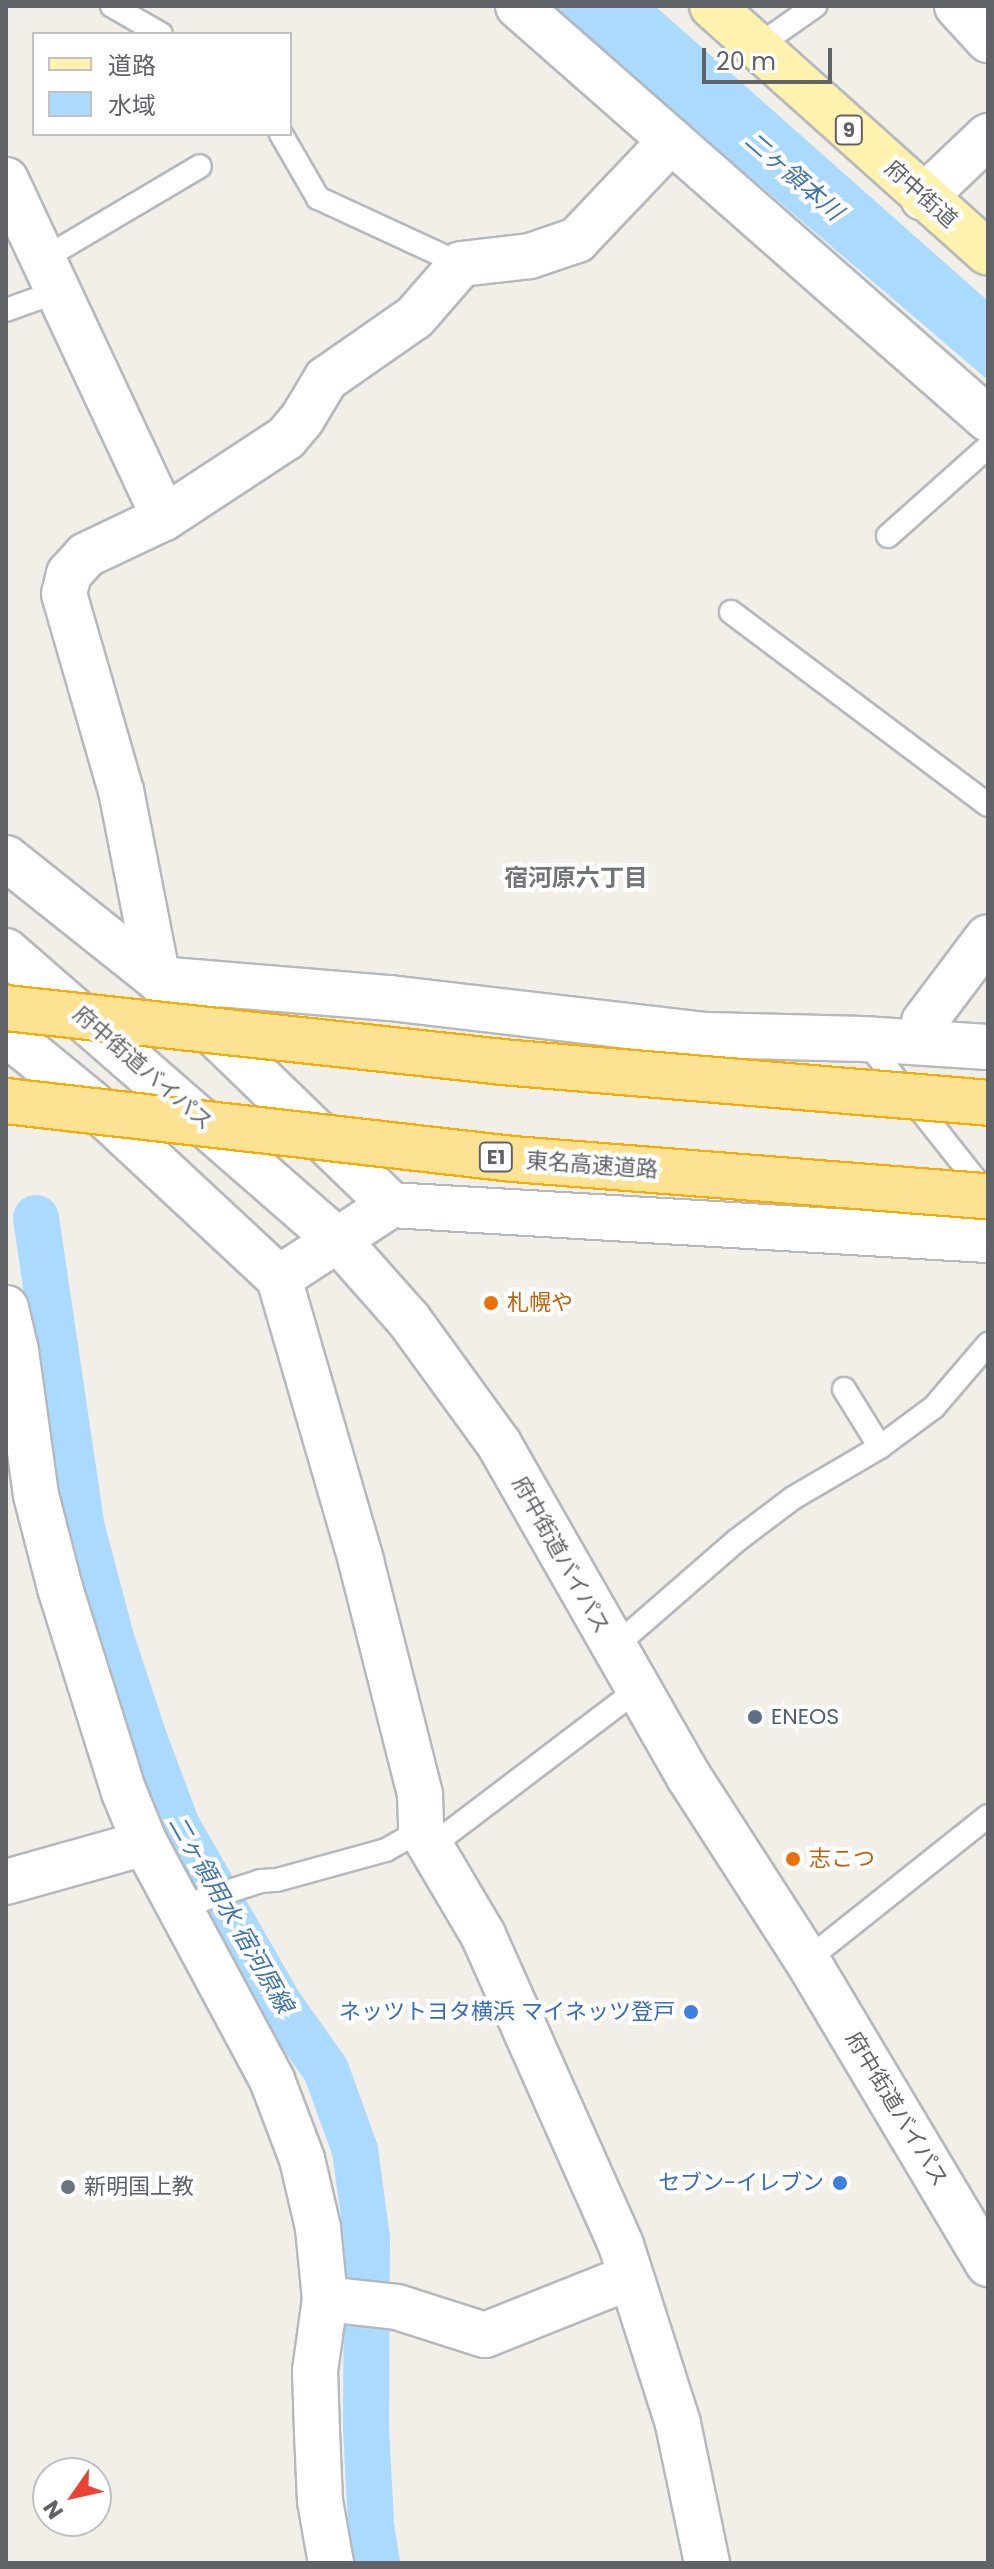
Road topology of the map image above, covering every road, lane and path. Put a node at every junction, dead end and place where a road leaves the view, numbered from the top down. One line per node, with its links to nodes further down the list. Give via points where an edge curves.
1 (112, 6): 6 (lane)
2 (518, 6): 11 (street)
3 (712, 6): 8 (main road, 府中街道 / 9)
4 (815, 6): 8 (lane)
5 (957, 6): 7 (street)
6 (158, 32)
7 (988, 40)
8 (758, 46): 14 (main road, 府中街道 / 9)
9 (282, 136): 16 (lane, via 318,198)
10 (988, 136): 14 (street)
11 (671, 141): 16 (street, via 577,240 530,256); 19 (street)
12 (200, 166): 17 (lane)
13 (6, 180): 17 (street)
14 (923, 198): 15 (main road, 府中街道 / 9)
15 (988, 253)
16 (461, 264): 21 (street, via 415,317 326,379 286,438)
17 (51, 275): 18 (lane); 21 (street)
18 (6, 310)
19 (988, 419)
20 (988, 447): 22 (lane)
21 (164, 518): 28 (street, via 86,555 69,574 64,594 121,791)
22 (888, 536)
23 (731, 612): 24 (lane)
24 (988, 805)
25 (6, 858): 28 (street)
26 (988, 937): 32 (street, via 924,1022)
27 (13, 957): 39 (street, 府中街道バイパス)
28 (158, 979): 31 (street, via 390,998 706,1035); 37 (street)
29 (6, 1008): 35 (highway, bridge, via 502,1062)
30 (6, 1033): 40 (street, via 90,1102)
31 (863, 1039): 32 (street); 36 (lane)
32 (922, 1042): 33 (street)
33 (988, 1047)
34 (6, 1101): 36 (highway, 東名高速道路 / E1, bridge, via 513,1159)
35 (988, 1103)
36 (988, 1195)
37 (391, 1205): 38 (street); 39 (street)
38 (988, 1240)
39 (339, 1241): 40 (street); 46 (street, 府中街道バイパス, via 409,1320 499,1444)
40 (279, 1278): 49 (street, via 361,1561 420,1795)
41 (6, 1308): 45 (street, via 16,1351)
42 (988, 1344): 44 (lane, via 934,1407)
43 (844, 1389): 44 (lane)
44 (880, 1447): 46 (lane, via 793,1498)
45 (21, 1501): 50 (street)
46 (613, 1648): 47 (street, 府中街道バイパス)
47 (637, 1690): 49 (lane); 53 (street, 府中街道バイパス)
48 (988, 1816): 53 (lane)
49 (426, 1839): 52 (lane); 55 (street, via 483,1935 621,2245)
50 (145, 1843): 51 (street); 52 (street)
51 (6, 1882)
52 (186, 1904): 56 (street, via 272,2080 302,2159)
53 (807, 1960): 54 (street, 府中街道バイパス)
54 (988, 2264)
55 (630, 2277): 56 (street, via 485,2335 397,2307); 58 (street, via 678,2424)
56 (333, 2301): 57 (street, via 315,2371 320,2501)
57 (331, 2563)
58 (707, 2563)

